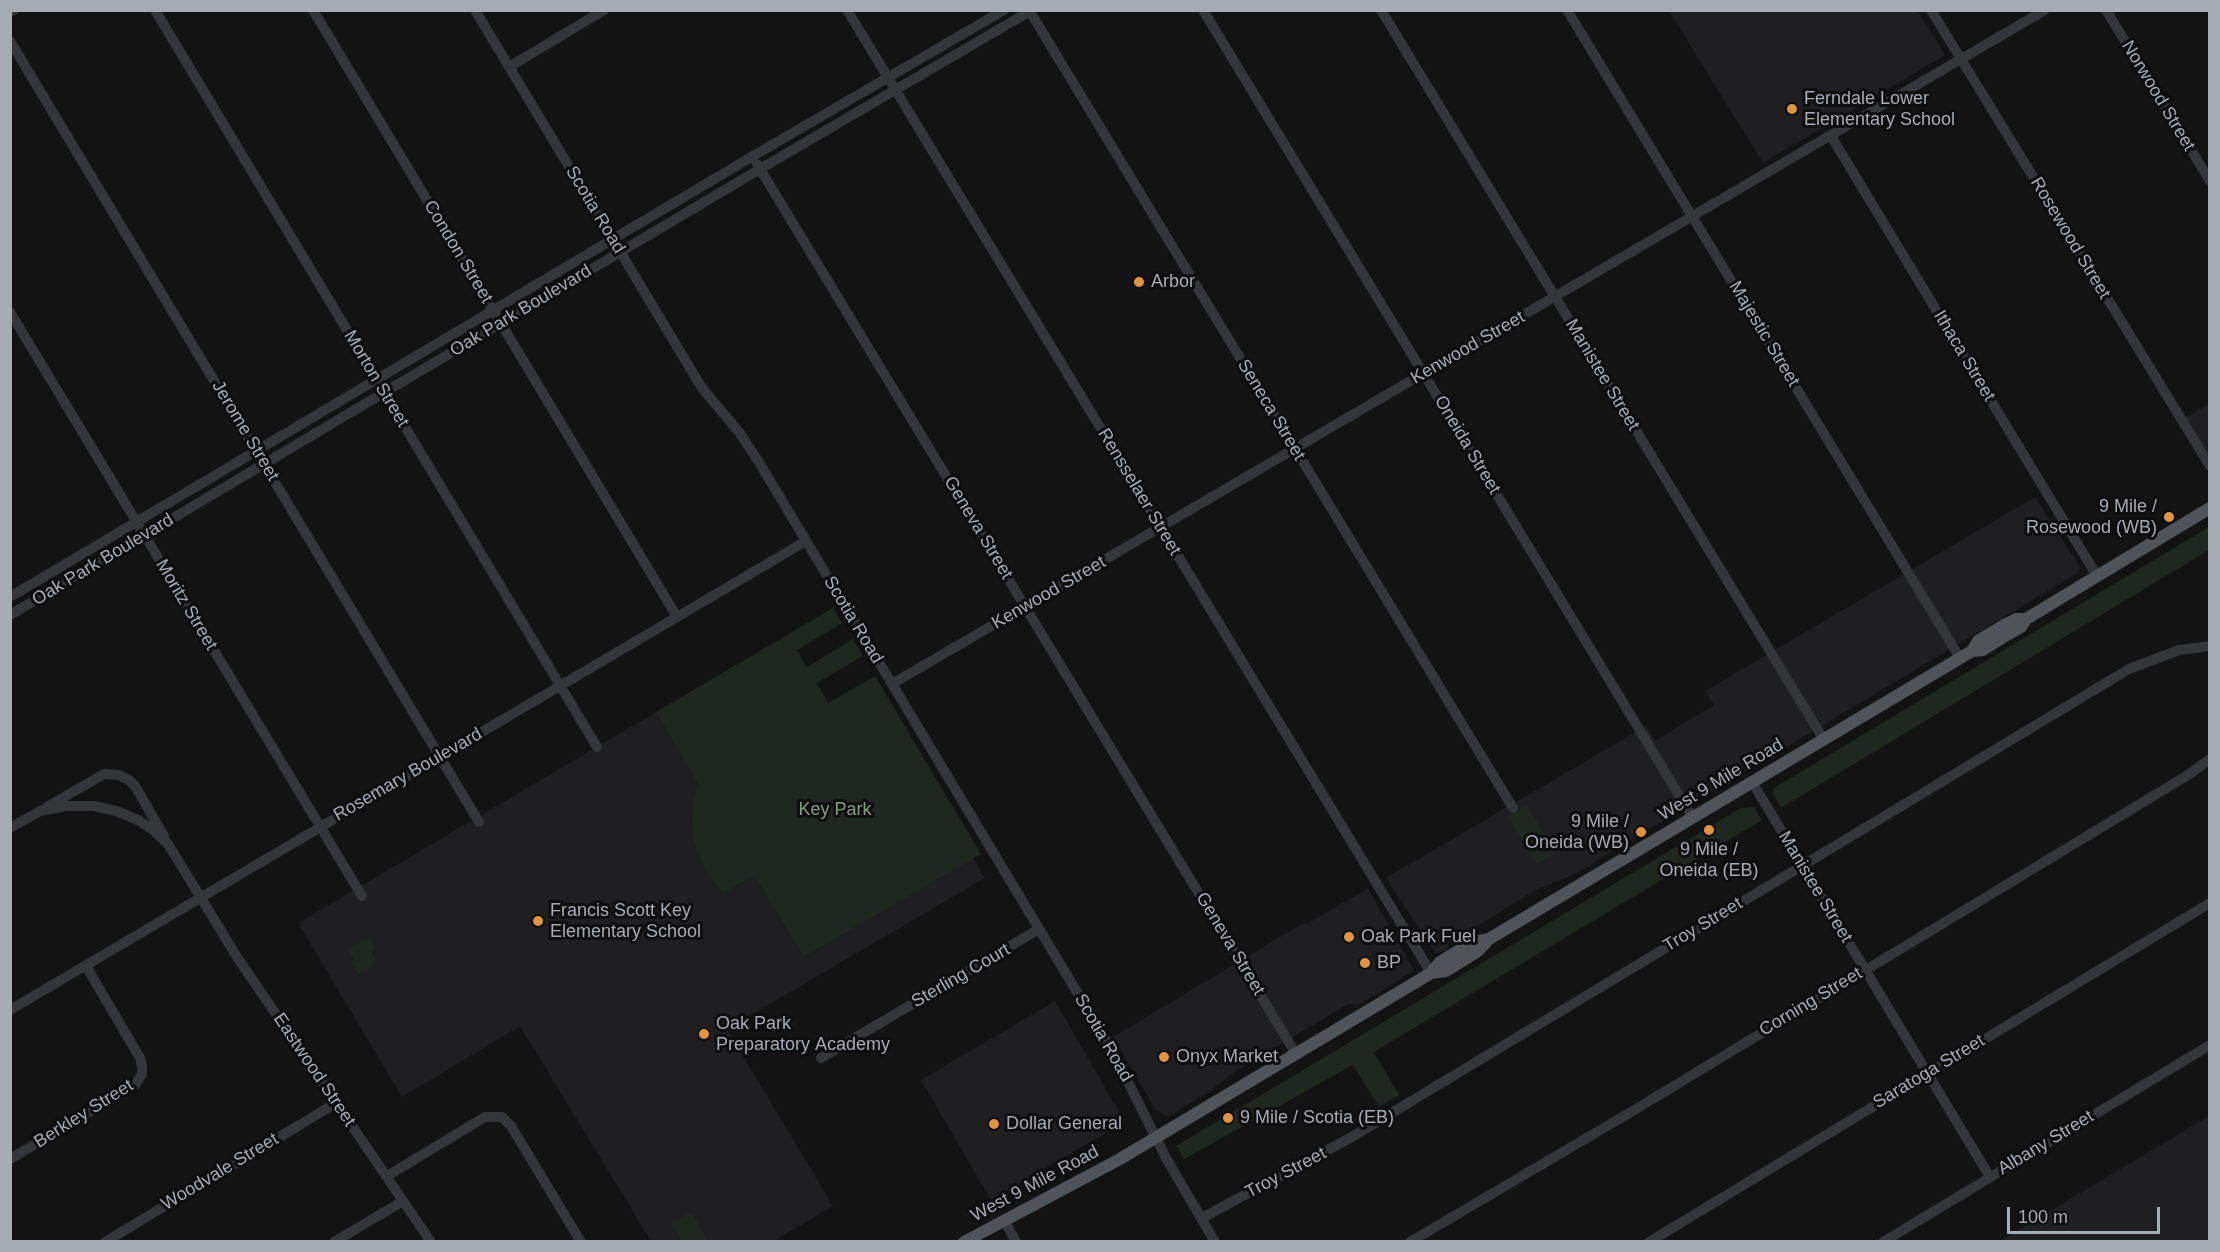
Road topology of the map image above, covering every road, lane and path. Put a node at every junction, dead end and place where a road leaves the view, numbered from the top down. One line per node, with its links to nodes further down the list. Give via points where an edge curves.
1 (155, 10): 31 (street, Morton Street)
2 (313, 10): 27 (street, Condon Street)
3 (475, 10): 16 (street, Scotia Road)
4 (604, 10): 16 (street)
5 (847, 10): 17 (street, Rensselaer Street)
6 (1004, 10): 17 (street, Oak Park Boulevard)
7 (1203, 10): 30 (street, Oneida Street)
8 (1380, 10): 26 (street, Manistee Street)
9 (1567, 10): 23 (street, Majestic Street)
10 (1931, 10): 15 (street, Rosewood Street)
11 (2044, 10): 15 (street, Kenwood Street)
12 (2106, 10): 22 (street, Norwood Street)
13 (1030, 11): 18 (street, Oak Park Boulevard); 33 (street, Seneca Street)
14 (10, 41): 34 (street, Jerome Street)
15 (1961, 59): 19 (street, Kenwood Street); 36 (street, Rosewood Street)
16 (509, 67): 24 (street, Scotia Road)
17 (888, 78): 18 (street, Rensselaer Street); 20 (street, Oak Park Boulevard)
18 (895, 90): 21 (street, Oak Park Boulevard); 39 (street, Rensselaer Street)
19 (1831, 136): 23 (street, Kenwood Street); 42 (street, Ithaca Street)
20 (753, 156): 21 (street, Geneva Street); 24 (street, Oak Park Boulevard)
21 (760, 169): 25 (street, Oak Park Boulevard); 44 (street, Geneva Street)
22 (2210, 181)
23 (1693, 218): 26 (street, Kenwood Street); 48 (street, Majestic Street)
24 (612, 240): 25 (street, Scotia Road); 27 (street, Oak Park Boulevard)
25 (620, 252): 29 (street, Oak Park Boulevard); 41 (street, Scotia Road, via 702,388 744,439)
26 (1555, 298): 30 (street, Kenwood Street); 51 (street, Manistee Street)
27 (493, 311): 29 (street, Condon Street); 31 (street, Oak Park Boulevard)
28 (10, 312): 38 (street, Moritz Street)
29 (501, 323): 32 (street, Oak Park Boulevard); 46 (street, Condon Street)
30 (1424, 374): 33 (street, Kenwood Street); 58 (street, Oneida Street)
31 (376, 380): 32 (street, Morton Street); 34 (street, Oak Park Boulevard)
32 (384, 392): 35 (street, Oak Park Boulevard); 50 (street, Morton Street)
33 (1295, 449): 39 (street, Kenwood Street); 56 (street, Seneca Street)
34 (257, 451): 35 (street, Jerome Street); 38 (street, Oak Park Boulevard)
35 (264, 464): 40 (street, Oak Park Boulevard); 53 (street, Jerome Street)
36 (2210, 466)
37 (2210, 508): 42 (main road, West 9 Mile Road)
38 (137, 522): 40 (street, Moritz Street); 43 (street, Oak Park Boulevard)
39 (1160, 528): 44 (street, Kenwood Street); 70 (street, Rensselaer Street)
40 (144, 535): 45 (street, Oak Park Boulevard); 60 (street, Moritz Street)
41 (806, 541): 46 (street, Rosemary Boulevard); 49 (street, Scotia Road)
42 (2097, 576): 48 (main road, West 9 Mile Road, via 2026,619 2006,624)
43 (10, 597)
44 (1025, 606): 49 (street, Kenwood Street); 73 (street, Geneva Street)
45 (10, 615)
46 (677, 617): 50 (street, Rosemary Boulevard)
47 (2210, 646): 63 (street, Troy Street, via 2179,650 2129,669)
48 (1960, 658): 51 (main road, West 9 Mile Road)
49 (892, 684): 67 (street, Scotia Road)
50 (560, 685): 52 (street, Morton Street); 53 (street, Rosemary Boulevard)
51 (1824, 740): 55 (main road, West 9 Mile Road)
52 (597, 747)
53 (439, 756): 59 (street, Jerome Street); 60 (street, Rosemary Boulevard)
54 (2210, 759): 69 (street, Corning Street)
55 (1752, 782): 58 (main road, West 9 Mile Road); 63 (street, Manistee Street)
56 (1514, 808)
57 (40, 811): 61 (street, Eastwood Street); 62 (street, via 94,806 116,811 138,820); 62 (street, Eastwood Street, via 104,774 119,775 135,786)
58 (1693, 818): 70 (main road, West 9 Mile Road, via 1489,939 1473,942 1440,962)
59 (478, 822)
60 (319, 827): 64 (street, Moritz Street); 65 (street, Rosemary Boulevard)
61 (10, 828)
62 (168, 844): 65 (street, Eastwood Street)
63 (1802, 865): 69 (street, Manistee Street); 82 (street, Troy Street, via 1350,1138)
64 (363, 896)
65 (201, 897): 68 (street, Rosemary Boulevard); 76 (street, Eastwood Street)
66 (2210, 903): 75 (street, Saratoga Street)
67 (1039, 929): 74 (street, Sterling Court); 77 (street, Scotia Road, via 1118,1061)
68 (86, 966): 71 (street, Rosemary Boulevard); 78 (street, Berkley Street, via 140,1058 142,1074 135,1085)
69 (1865, 969): 75 (street, Manistee Street); 91 (street, Corning Street)
70 (1431, 974): 73 (main road, West 9 Mile Road)
71 (10, 1010)
72 (2210, 1045): 80 (street, Albany Street)
73 (1296, 1054): 77 (main road, West 9 Mile Road)
74 (821, 1058)
75 (1928, 1073): 80 (street, Manistee Street); 92 (street, Saratoga Street)
76 (336, 1103): 79 (street, Eastwood Street); 84 (street, Woodvale Street)
77 (1156, 1138): 82 (street, Scotia Road); 83 (main road, West 9 Mile Road)
78 (10, 1159)
79 (387, 1176): 81 (street, Eastwood Street); 87 (street, via 485,1117 502,1117)
80 (1990, 1177): 93 (street, Albany Street)
81 (403, 1201): 85 (street); 86 (street, Eastwood Street)
82 (1202, 1218): 90 (street, Scotia Road)
83 (1004, 1220): 88 (main road, West 9 Mile Road); 89 (street)
84 (105, 1242)
85 (334, 1242)
86 (431, 1242)
87 (581, 1242)
88 (964, 1242)
89 (1016, 1242)
90 (1215, 1242)
91 (1410, 1242)
92 (1649, 1242)
93 (1882, 1242)

